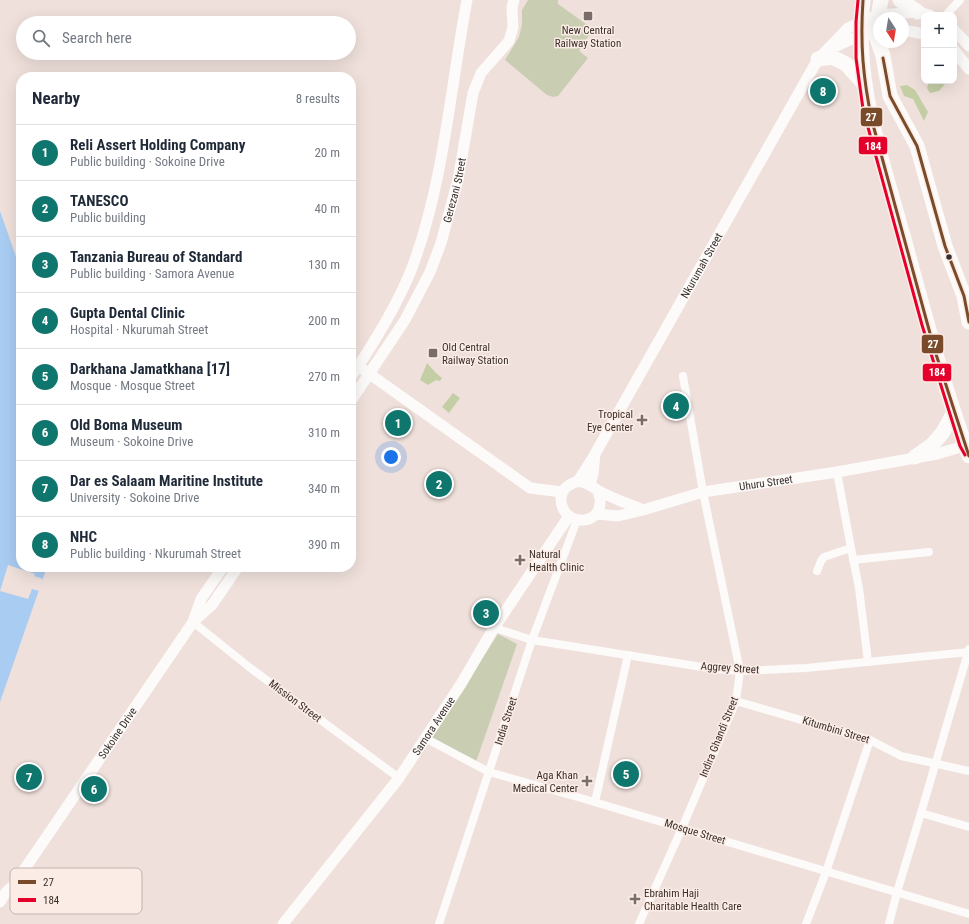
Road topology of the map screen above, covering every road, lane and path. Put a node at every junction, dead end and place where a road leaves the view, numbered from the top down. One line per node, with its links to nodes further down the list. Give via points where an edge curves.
1 (467, 0): 22 (main road, Gerezani Street, via 449,117 432,205 422,239 402,289)
2 (514, 0): 24 (main road, Gerezani Street, via 513,27 509,40 481,73 473,93 458,180 430,272 405,320)
3 (864, 0): 12 (highway)
4 (881, 0): 7 (highway)
5 (900, 0): 8 (highway)
6 (960, 0): 9 (street)
7 (879, 12)
8 (922, 12)
9 (949, 12)
10 (921, 13): 11 (main road)
11 (909, 14)
12 (869, 31): 18 (main road, Nkurumah Street, via 848,28); 20 (highway, via 861,58); 21 (highway, via 883,56 890,96 917,146 945,246 964,296)
13 (909, 31): 14 (main road)
14 (921, 33)
15 (957, 33): 16 (main road)
16 (969, 46)
17 (957, 54): 19 (main road)
18 (822, 55): 20 (highway, via 846,64); 29 (main road, Nkurumah Street)
19 (969, 69)
20 (865, 85): 27 (highway, via 868,108 927,324)
21 (969, 322)
22 (358, 366): 23 (main road); 24 (main road)
23 (356, 369)
24 (369, 374): 26 (main road); 34 (main road, via 530,488)
25 (683, 376): 35 (street, Indira Ghandi Street)
26 (356, 394)
27 (954, 412): 28 (highway); 30 (highway, via 933,444)
28 (968, 450): 30 (main road, Uhuru Street, via 963,455 937,454)
29 (595, 454): 32 (main road); 33 (main road, Nkurumah Street)
30 (915, 457): 31 (main road, Uhuru Street)
31 (837, 472): 35 (main road, Uhuru Street); 39 (street)
32 (578, 481): 33 (main road); 34 (main road, via 564,488)
33 (594, 488): 36 (main road); 37 (main road, via 600,504)
34 (562, 492): 38 (main road, via 562,507)
35 (703, 492): 36 (main road, Uhuru Street); 51 (street, Indira Ghandi Street)
36 (643, 510): 37 (main road, Uhuru Street, via 618,516)
37 (596, 514): 38 (main road, via 589,519)
38 (573, 518): 46 (main road, Samora Avenue); 47 (street, India Street)
39 (851, 548): 41 (street); 42 (street, via 824,557)
40 (930, 552): 41 (street)
41 (854, 560): 50 (street)
42 (817, 571)
43 (220, 572): 45 (main road, Sokoine Drive, via 201,599)
44 (235, 572): 45 (main road, Sokoine Drive, via 212,605)
45 (193, 622): 58 (street, Mission Street, via 249,667); 63 (main road, Sokoine Drive)
46 (495, 628): 47 (street, Aggrey Street); 53 (main road, Samora Avenue)
47 (532, 640): 49 (street, Aggrey Street); 56 (street, India Street)
48 (969, 651): 50 (street, Aggrey Street); 55 (street)
49 (628, 655): 51 (street, Aggrey Street); 59 (street)
50 (868, 662): 51 (street, Aggrey Street)
51 (740, 671): 52 (street, Indira Ghandi Street)
52 (736, 701): 54 (street, Kitumbini Street); 61 (street, Indira Ghandi Street)
53 (425, 738): 56 (street, Mosque Street); 58 (main road, Samora Avenue)
54 (870, 740): 55 (street, Kitumbini Street, via 900,756); 64 (street)
55 (935, 764): 57 (street, Kitumbini Street); 60 (street)
56 (489, 772): 59 (street, Mosque Street); 70 (street, India Street)
57 (969, 772)
58 (399, 778): 69 (main road, Samora Avenue)
59 (594, 802): 61 (street, Mosque Street)
60 (921, 813): 62 (street); 66 (street)
61 (682, 828): 64 (street, Mosque Street); 71 (street, Indira Ghandi Street)
62 (969, 828)
63 (25, 868)
64 (826, 872): 66 (street, Mosque Street); 72 (street)
65 (10, 889): 67 (main road, Sokoine Drive)
66 (897, 892): 68 (street, Mosque Street); 73 (street)
67 (0, 902)
68 (969, 914)
69 (283, 924)
70 (440, 924)
71 (639, 924)
72 (806, 924)
73 (889, 924)

